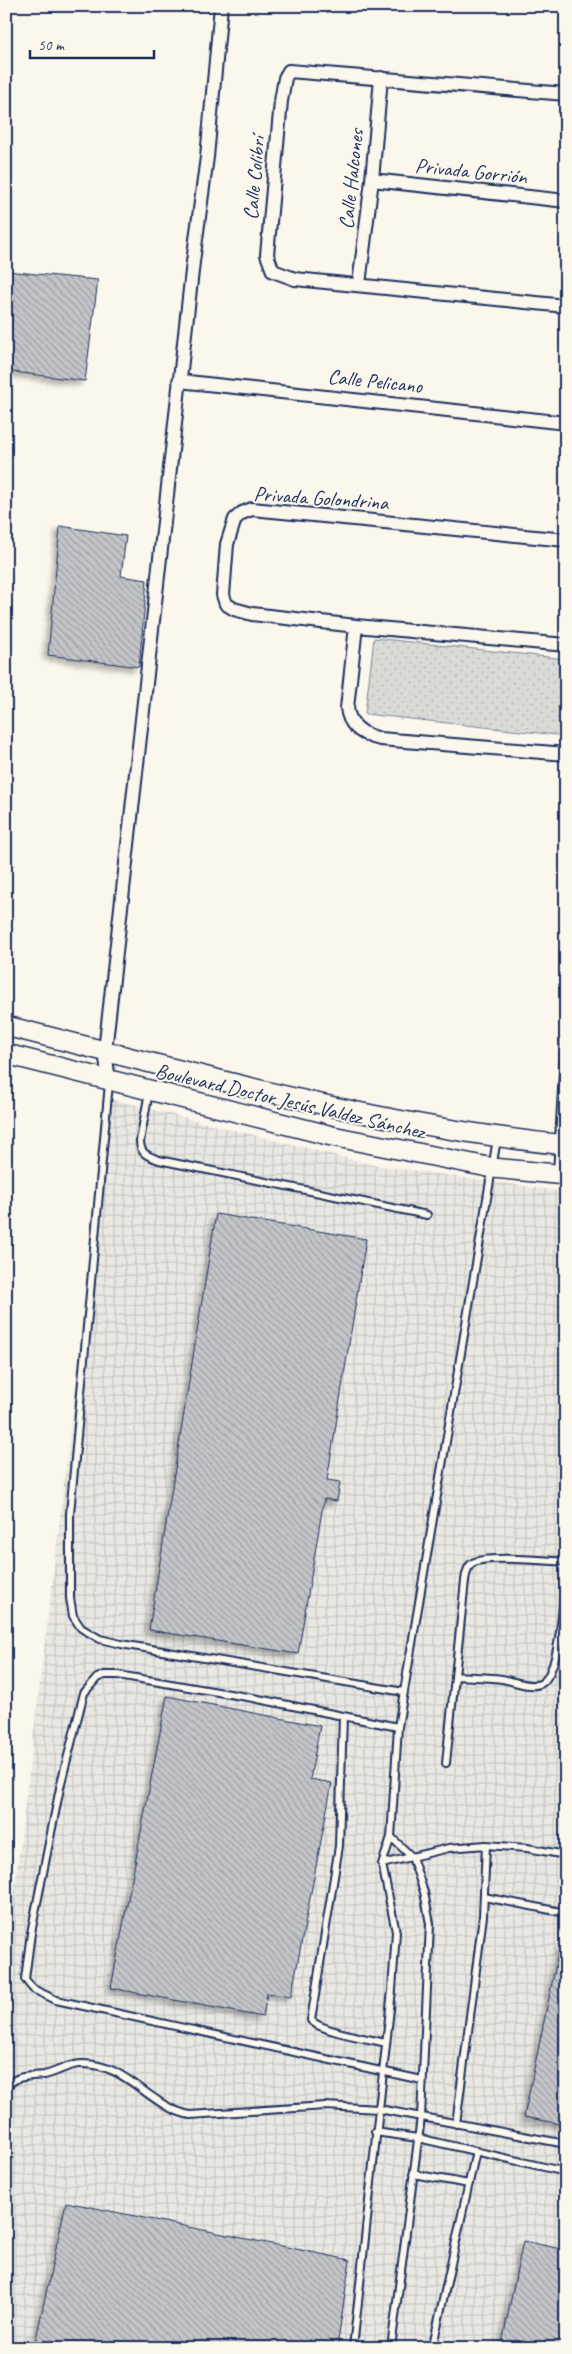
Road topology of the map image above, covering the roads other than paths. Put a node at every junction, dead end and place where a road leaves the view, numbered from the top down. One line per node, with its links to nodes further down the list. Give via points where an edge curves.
1 (221, 6): 8 (street, via 207,156)
2 (381, 78): 3 (street, Calle Colibrí); 4 (street, Calle Halcones); 6 (street, Calle Colibrí, via 292,70 285,78 281,101 267,255 270,267 295,279)
3 (566, 94)
4 (372, 180): 5 (street, Privada Gorrión); 6 (street, Calle Halcones)
5 (566, 201)
6 (359, 284): 7 (street, Calle Colibrí)
7 (566, 306)
8 (179, 381): 9 (street, Calle Pelicano); 16 (street)
9 (566, 423)
10 (566, 540): 11 (street, Privada Golondrina, via 252,508 235,519 230,530 222,586 226,604 252,614)
11 (356, 626): 12 (street, Privada Golondrina); 13 (street, via 347,708 349,720 361,731 380,739)
12 (566, 645)
13 (566, 754)
14 (566, 1022): 21 (lane)
15 (6, 1026): 16 (main road, Boulevard Doctor Jesús Valdez Sánchez)
16 (105, 1051): 18 (street); 20 (main road, Boulevard Doctor Jesús Valdez Sánchez, via 291,1097)
17 (6, 1054): 18 (main road, Boulevard Doctor Jesús Valdez Sánchez)
18 (109, 1081): 19 (main road, Boulevard Doctor Jesús Valdez Sánchez); 28 (lane, via 70,1514 73,1616 87,1632 121,1644)
19 (149, 1091): 22 (main road, Boulevard Doctor Jesús Valdez Sánchez, via 332,1136); 24 (lane, via 140,1141 140,1148 146,1155)
20 (498, 1138): 21 (main road, Boulevard Doctor Jesús Valdez Sánchez); 22 (lane)
21 (562, 1144): 23 (lane)
22 (493, 1168): 23 (main road, Boulevard Doctor Jesús Valdez Sánchez); 28 (lane)
23 (561, 1175)
24 (427, 1215)
25 (566, 1562): 27 (lane, via 504,1559 478,1560 471,1564 464,1590)
26 (566, 1578): 27 (lane, via 555,1662 545,1680 532,1685 503,1679)
27 (455, 1676): 31 (lane)
28 (404, 1692): 30 (lane)
29 (343, 1716): 30 (lane); 39 (lane, via 339,1846 311,2020 325,2029); 40 (lane, via 118,1675 97,1678 84,1693 61,1783 25,1979 33,1989 56,2000)
30 (398, 1728): 32 (lane)
31 (446, 1763)
32 (391, 1837): 35 (lane); 36 (lane)
33 (486, 1845): 34 (lane); 35 (lane, via 449,1848); 37 (lane)
34 (566, 1855)
35 (412, 1858): 36 (lane); 41 (lane, via 424,1892 430,1924)
36 (382, 1864): 39 (lane, via 396,1932)
37 (484, 1897): 38 (lane); 45 (lane)
38 (566, 1913)
39 (386, 2043): 40 (lane)
40 (383, 2072): 41 (lane); 43 (lane)
41 (422, 2080): 44 (lane)
42 (6, 2089): 43 (lane, via 11,2081 20,2078 90,2064 116,2071 171,2110 190,2115 317,2106)
43 (379, 2109): 44 (lane); 46 (lane)
44 (421, 2116): 45 (lane); 47 (lane)
45 (456, 2124): 48 (lane)
46 (375, 2132): 47 (lane); 54 (lane)
47 (418, 2138): 49 (lane); 51 (lane)
48 (566, 2144)
49 (476, 2151): 50 (lane); 52 (lane)
50 (566, 2172)
51 (413, 2174): 52 (lane); 55 (lane)
52 (469, 2184): 53 (lane)
53 (433, 2345)
54 (353, 2348)
55 (391, 2348)

